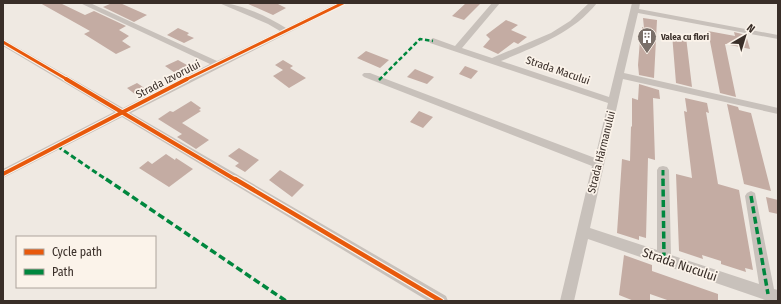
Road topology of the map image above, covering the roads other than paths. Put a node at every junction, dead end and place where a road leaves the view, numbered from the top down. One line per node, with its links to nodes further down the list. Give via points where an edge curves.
1 (84, 3): 13 (street)
2 (223, 3): 7 (street, via 271,22)
3 (343, 3): 7 (street, Strada Izvorului)
4 (496, 3): 11 (street)
5 (593, 3): 12 (street, Strada Macului, via 573,23 554,35)
6 (635, 7): 8 (street); 15 (street, Strada Hărmanului)
7 (286, 31): 13 (street, Strada Izvorului)
8 (778, 37)
9 (433, 40): 11 (street, Strada Macului)
10 (3, 42): 18 (street)
11 (457, 49): 12 (street, Strada Macului)
12 (493, 61): 16 (street, Strada Macului)
13 (217, 64): 18 (street, Strada Izvorului)
14 (367, 75): 19 (street)
15 (620, 75): 16 (street, Strada Hărmanului); 17 (street)
16 (614, 102): 19 (street, Strada Hărmanului)
17 (778, 111)
18 (121, 113): 21 (street, Strada Izvorului); 26 (street)
19 (598, 164): 23 (street, Strada Hărmanului)
20 (663, 170): 24 (street)
21 (3, 174)
22 (751, 196): 25 (street)
23 (582, 231): 24 (street, Strada Nucului); 27 (street, Strada Hărmanului)
24 (664, 259): 25 (street, Strada Nucului)
25 (773, 296)
26 (441, 301)
27 (567, 301)

